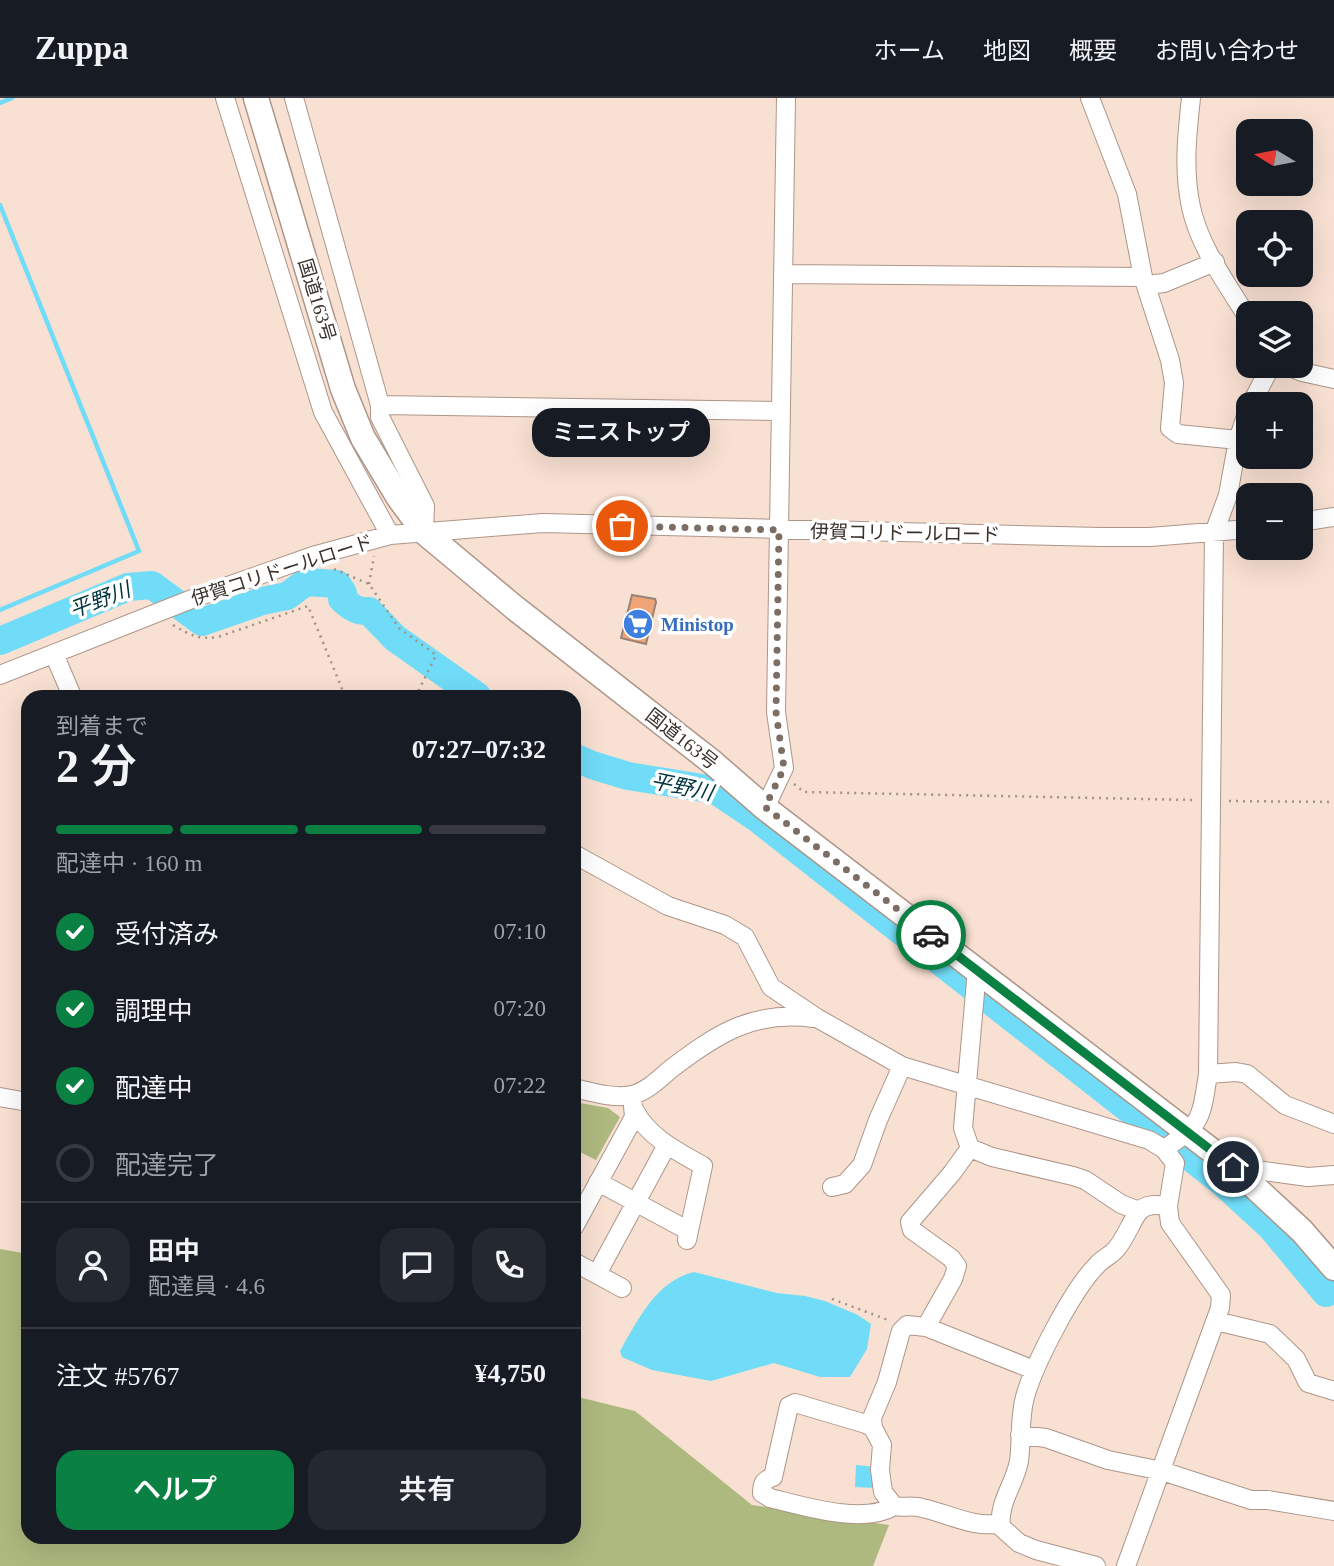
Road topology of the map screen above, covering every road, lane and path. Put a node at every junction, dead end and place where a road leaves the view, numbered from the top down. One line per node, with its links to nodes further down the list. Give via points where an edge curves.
1 (225, 98): 23 (street, via 323,412 375,504)
2 (256, 98): 21 (highway, 国道163号, via 343,389 363,438)
3 (294, 98): 13 (street)
4 (786, 98): 8 (street)
5 (1090, 98): 9 (street, via 1127,194)
6 (1191, 98): 7 (street, via 1185,153 1191,208)
7 (1214, 262): 9 (street, via 1164,283); 10 (street)
8 (784, 274): 9 (street); 14 (street)
9 (1145, 281): 15 (street, via 1174,383 1170,428 1178,434)
10 (1238, 301)
11 (1313, 374): 12 (street)
12 (1334, 379)
13 (380, 405): 14 (street); 21 (street, via 380,418 425,506)
14 (781, 411): 19 (street)
15 (1236, 440)
16 (1236, 451): 22 (street, via 1228,495)
17 (1334, 517): 18 (street)
18 (1313, 520)
19 (779, 530): 21 (street, 伊賀コリドールロード, via 543,523); 22 (street, 伊賀コリドールロード, via 1100,537); 32 (street, via 776,712)
20 (1236, 530): 22 (street, 伊賀コリドールロード)
21 (425, 532): 23 (street, 伊賀コリドールロード); 35 (highway, 国道163号)
22 (1214, 533): 33 (street)
23 (384, 537): 24 (street, 伊賀コリドールロード); 25 (path)
24 (313, 556): 25 (path); 26 (street, 伊賀コリドールロード)
25 (369, 584): 31 (path, via 400,628 436,656)
26 (163, 611): 27 (street, 伊賀コリドールロード); 30 (path, via 173,626 204,639 308,606)
27 (54, 653): 28 (street, 伊賀コリドールロード); 29 (street)
28 (0, 675)
29 (69, 690)
30 (343, 690)
31 (419, 690)
32 (784, 768): 33 (path, via 804,792); 35 (street)
33 (1211, 801): 34 (path); 40 (street)
34 (1334, 802)
35 (765, 807): 37 (highway, 国道163号)
36 (581, 858): 38 (street, via 668,906 725,925 745,937 771,987)
37 (976, 983): 41 (street); 47 (highway, 国道163号)
38 (817, 1018): 39 (street); 45 (street, via 756,1019 706,1042)
39 (902, 1066): 41 (street); 54 (street, via 862,1165 845,1184)
40 (1208, 1074): 46 (street, via 1247,1074 1285,1105); 47 (street, via 1202,1113)
41 (966, 1085): 49 (street, via 963,1128); 50 (street, via 1149,1140)
42 (581, 1089): 45 (street)
43 (0, 1097): 44 (street)
44 (21, 1101)
45 (633, 1103): 48 (street, via 639,1119); 53 (street, via 634,1117)
46 (1334, 1124)
47 (1189, 1132): 50 (street); 51 (highway, 国道163号)
48 (667, 1145): 55 (street); 55 (street, via 703,1166 687,1235)
49 (970, 1148): 57 (street, via 1086,1180 1121,1204); 66 (street, via 910,1222 912,1230 957,1266)
50 (1164, 1149): 56 (street, via 1175,1163)
51 (1233, 1167): 52 (street, via 1308,1177); 60 (highway, 国道163号, via 1302,1231)
52 (1334, 1175)
53 (598, 1182): 55 (street); 58 (street)
54 (832, 1187)
55 (637, 1203): 61 (street)
56 (1168, 1206): 57 (street); 64 (street, via 1170,1223 1221,1295)
57 (1139, 1210): 67 (street, via 1119,1245 1079,1289)
58 (581, 1214)
59 (581, 1266): 61 (street)
60 (1334, 1268)
61 (597, 1274): 62 (street)
62 (622, 1288)
63 (832, 1298): 65 (path)
64 (1216, 1321): 68 (street, via 1270,1334 1296,1359 1308,1383); 71 (street)
65 (904, 1326): 66 (street); 69 (street, via 872,1418)
66 (926, 1327): 67 (street)
67 (1034, 1370): 70 (street)
68 (1334, 1391)
69 (873, 1428): 72 (street, via 882,1445 883,1492); 72 (street, via 795,1403 789,1406 777,1465 773,1477 762,1485 762,1493 770,1499 849,1513 885,1512)
70 (1020, 1435): 71 (street); 74 (street, via 1018,1463 999,1514)
71 (1162, 1471): 73 (street, via 1251,1500); 76 (street)
72 (894, 1506): 74 (street, via 918,1506 973,1522)
73 (1334, 1511)
74 (1000, 1523): 75 (street, via 1019,1543)
75 (1096, 1566)
76 (1126, 1566)

